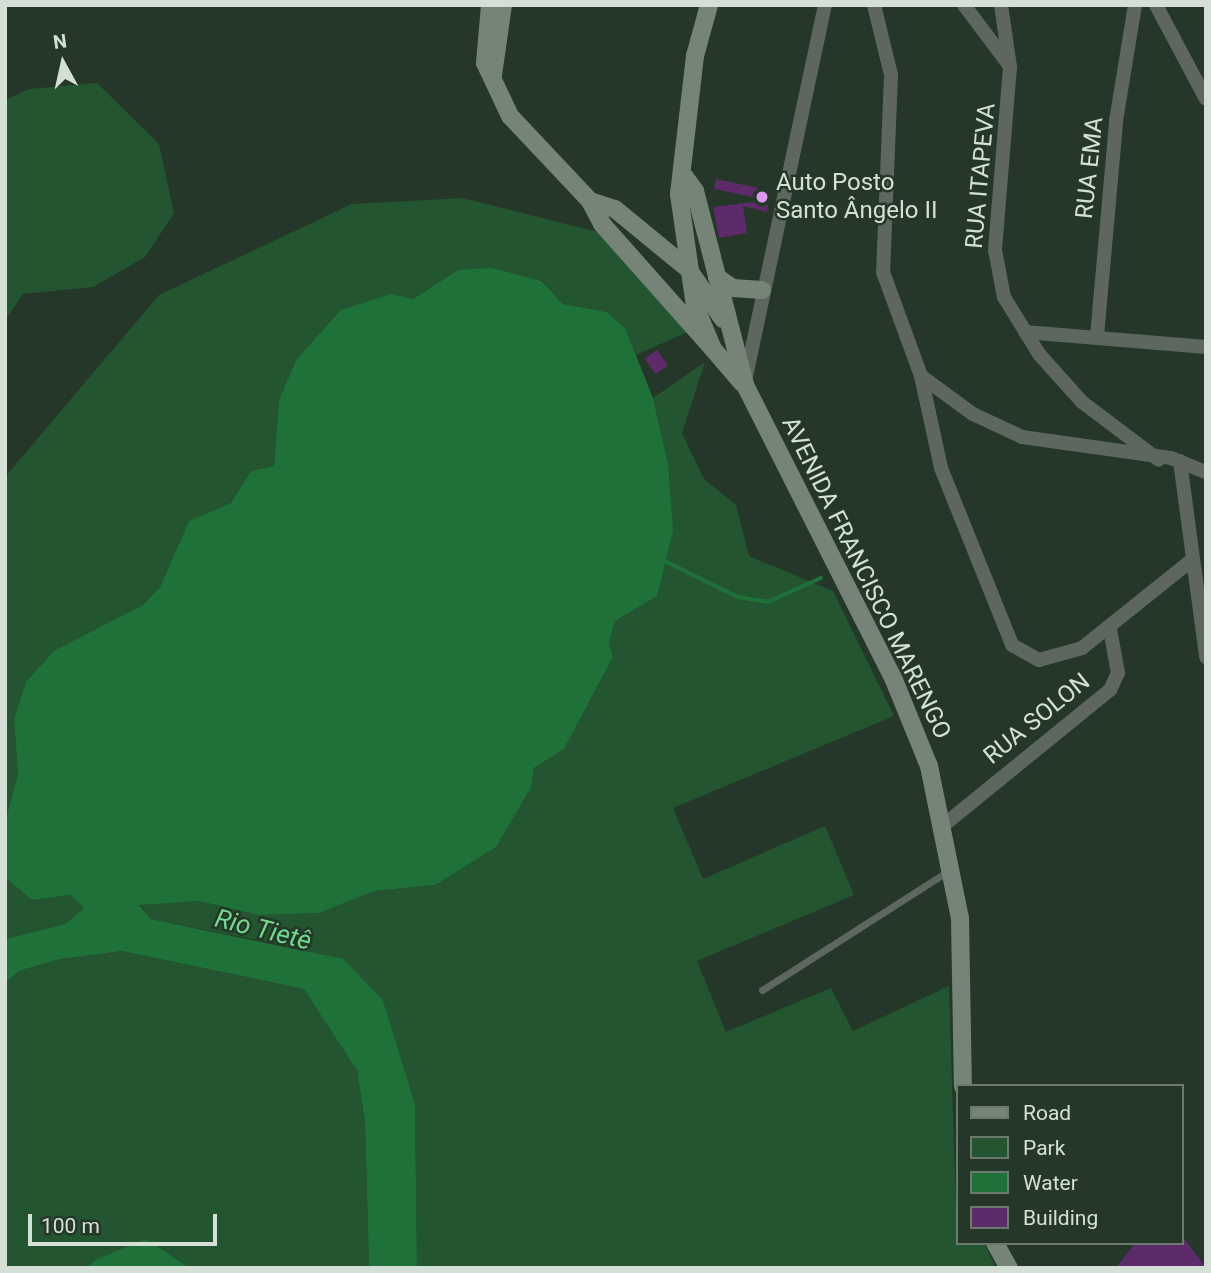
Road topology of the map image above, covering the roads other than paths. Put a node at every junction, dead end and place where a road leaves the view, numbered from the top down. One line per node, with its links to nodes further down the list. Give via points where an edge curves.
1 (490, 5): 11 (main road, via 483,51)
2 (503, 5): 11 (main road)
3 (709, 5): 13 (main road, AVENIDA FRANCISCO MARENGO, via 686,119)
4 (825, 5): 19 (street)
5 (874, 5): 25 (street, via 891,75 883,272)
6 (964, 5): 10 (street)
7 (1001, 5): 10 (street, RUA ITAPEVA)
8 (1135, 5): 21 (street, RUA EMA, via 1116,121)
9 (1156, 5): 12 (street)
10 (1010, 67): 20 (street, RUA ITAPEVA, via 995,250 1004,297)
11 (492, 82): 14 (main road, via 524,135)
12 (1206, 99)
13 (685, 177): 15 (main road, AVENIDA FRANCISCO MARENGO, via 679,194); 18 (main road, AVENIDA FRANCISCO MARENGO, via 695,191)
14 (590, 201): 16 (main road, via 615,209); 24 (main road, via 603,224)
15 (684, 233): 16 (main road); 17 (main road, AVENIDA FRANCISCO MARENGO)
16 (658, 243): 17 (main road)
17 (688, 269): 22 (main road); 24 (main road, AVENIDA FRANCISCO MARENGO)
18 (717, 277): 19 (main road, via 733,288); 22 (main road, AVENIDA FRANCISCO MARENGO)
19 (762, 290): 26 (street)
20 (1025, 332): 21 (street); 27 (street, RUA ITAPEVA, via 1082,402)
21 (1097, 336): 23 (street)
22 (736, 343): 26 (main road, AVENIDA FRANCISCO MARENGO)
23 (1206, 347)
24 (713, 349): 26 (main road, AVENIDA FRANCISCO MARENGO)
25 (921, 376): 27 (street, via 973,414 1022,438); 31 (street, via 941,468 1012,645 1027,658 1051,660)
26 (745, 385): 33 (main road, AVENIDA FRANCISCO MARENGO, via 894,680)
27 (1159, 459): 28 (street)
28 (1180, 461): 29 (street); 30 (street)
29 (1206, 471)
30 (1193, 559): 31 (street); 32 (street)
31 (1110, 629): 33 (street, RUA SOLON, via 1118,673 1110,690)
32 (1206, 657)
33 (945, 824): 34 (main road, AVENIDA FRANCISCO MARENGO)
34 (952, 868): 35 (lane); 36 (main road, AVENIDA FRANCISCO MARENGO, via 965,969)
35 (762, 990)
36 (963, 1084)
37 (996, 1245): 38 (main road)
38 (1009, 1268)

